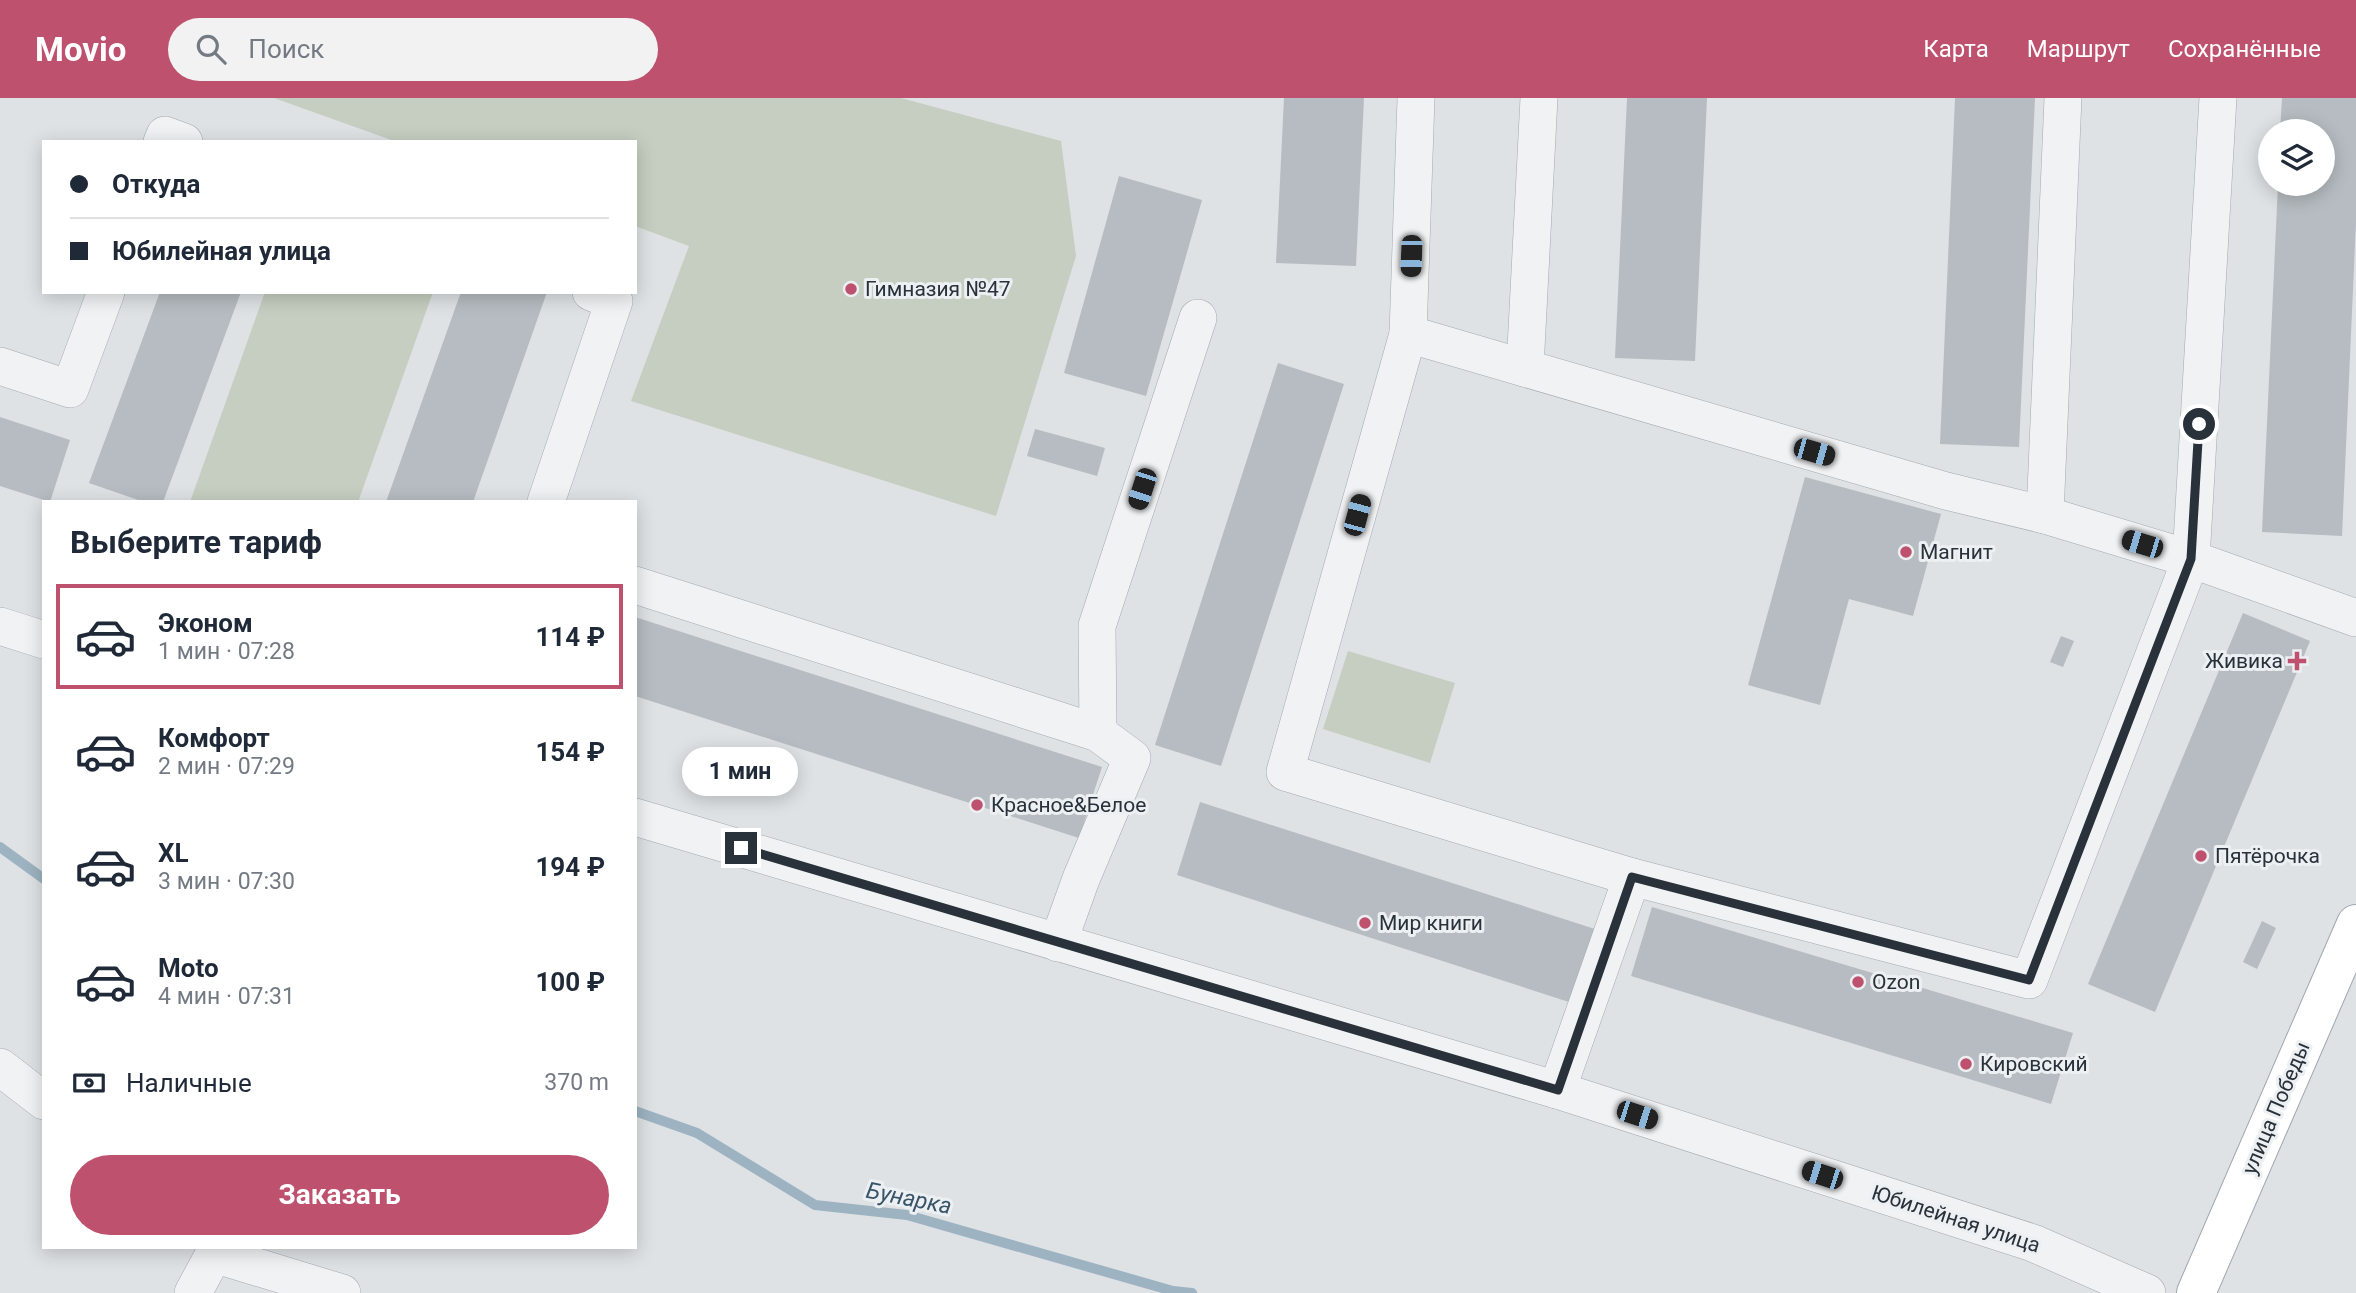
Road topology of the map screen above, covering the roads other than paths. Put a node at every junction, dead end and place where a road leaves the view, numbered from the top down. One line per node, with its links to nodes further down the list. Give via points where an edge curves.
1 (1416, 98): 10 (street)
2 (1539, 98): 12 (street)
3 (2063, 98): 14 (street)
4 (2218, 98): 15 (street)
5 (163, 140): 6 (street, via 165,135)
6 (179, 140)
7 (105, 294): 11 (street, via 70,389)
8 (596, 294): 13 (street, via 614,301)
9 (1198, 318): 20 (street, via 1097,626)
10 (1408, 334): 12 (street); 22 (street, via 1285,772)
11 (0, 366)
12 (1525, 368): 14 (street, via 1946,491)
13 (547, 500)
14 (2045, 515): 15 (street)
15 (2191, 559): 17 (street); 22 (street, via 2029,980)
16 (637, 586): 20 (street)
17 (2356, 618)
18 (0, 626): 19 (street)
19 (42, 638)
20 (1098, 733): 24 (street, via 1132,758)
21 (637, 818): 24 (street, Юбилейная улица)
22 (1632, 877): 26 (street)
23 (2356, 924): 32 (main road, улица Победы)
24 (1058, 943): 26 (street, Юбилейная улица)
25 (0, 1067): 27 (street)
26 (1558, 1090): 31 (street, Юбилейная улица, via 2033,1243)
27 (42, 1099)
28 (211, 1251): 29 (street); 30 (street)
29 (193, 1293)
30 (342, 1293)
31 (2147, 1293)
32 (2196, 1293)

